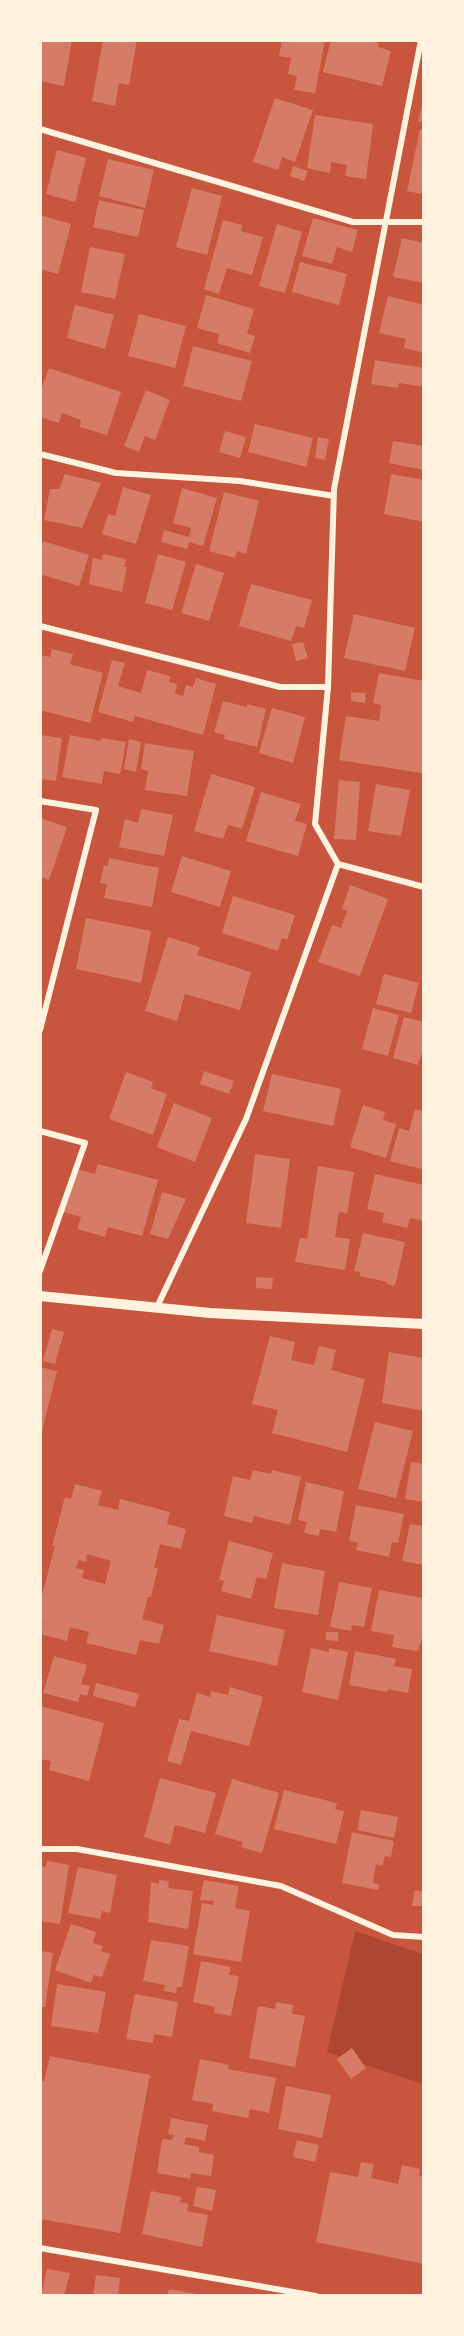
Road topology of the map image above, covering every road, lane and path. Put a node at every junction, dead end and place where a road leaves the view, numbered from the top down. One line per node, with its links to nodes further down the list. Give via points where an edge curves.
1 (421, 40): 4 (street)
2 (40, 129): 4 (street, via 353,222)
3 (423, 222): 4 (street)
4 (387, 223): 6 (street)
5 (40, 454): 6 (street, via 116,473 240,481)
6 (334, 496): 8 (street)
7 (40, 626): 8 (street, via 280,687)
8 (328, 687): 10 (street, via 315,824)
9 (40, 801): 12 (street, via 96,810)
10 (338, 864): 11 (street); 16 (street, via 246,1119)
11 (423, 887)
12 (40, 1030)
13 (40, 1131): 14 (street, via 85,1143)
14 (40, 1271)
15 (40, 1296): 16 (street)
16 (157, 1307): 17 (street)
17 (423, 1324)
18 (40, 1849): 19 (street, via 77,1849 281,1886 393,1935)
19 (423, 1937)
20 (40, 2248): 21 (street)
21 (316, 2295)

